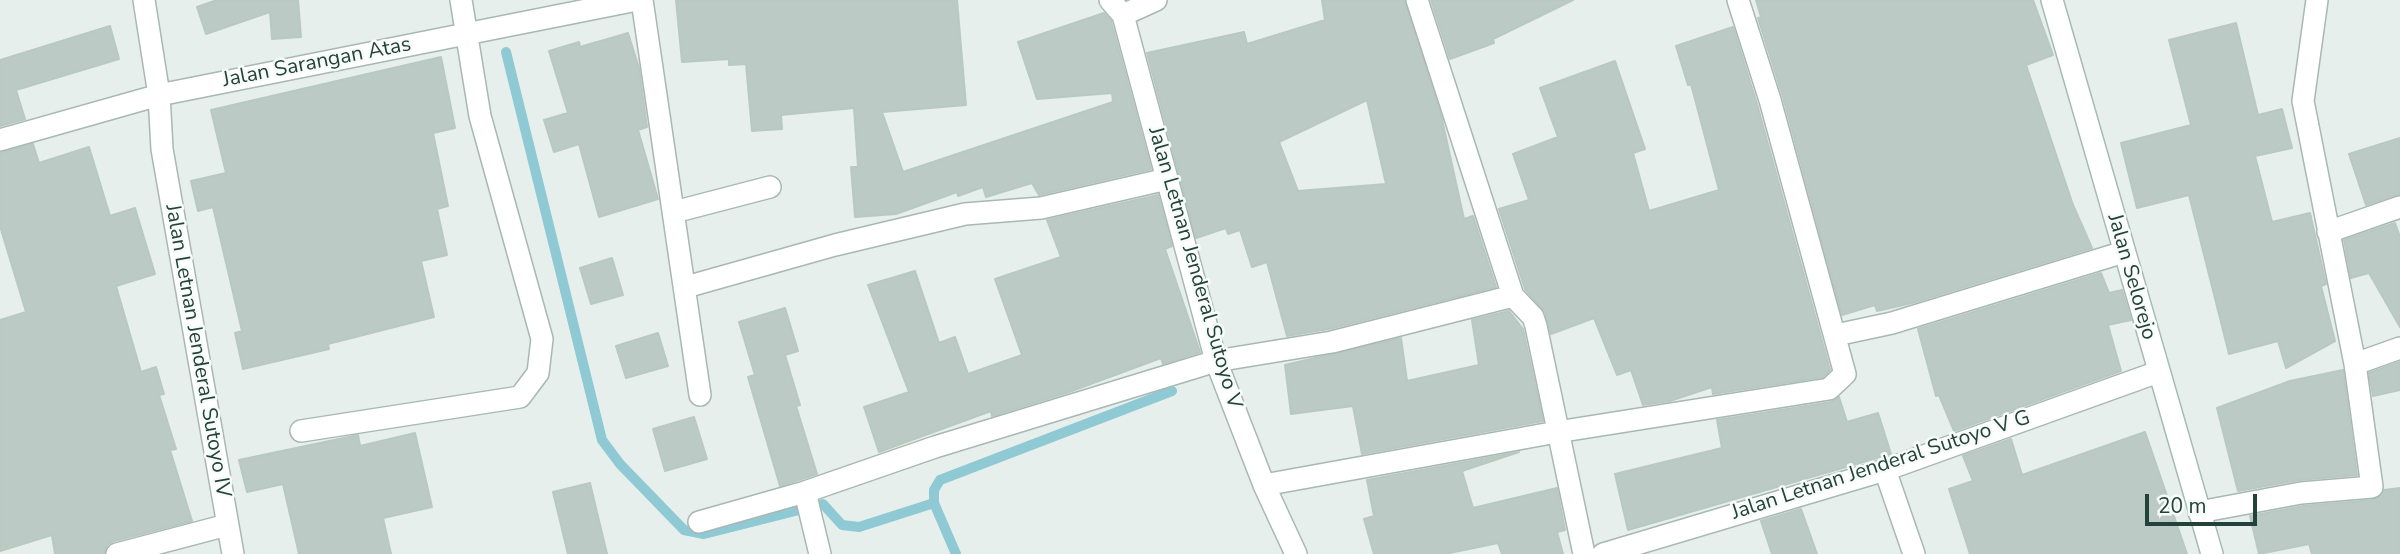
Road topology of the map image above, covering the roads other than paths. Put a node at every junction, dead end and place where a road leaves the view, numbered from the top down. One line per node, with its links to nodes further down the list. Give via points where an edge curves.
1 (144, 0): 11 (street, Jalan Letnan Jenderal Sutoyo IV)
2 (461, 0): 10 (street)
3 (639, 0): 10 (street, Jalan Sarangan Atas); 16 (street)
4 (1156, 0): 9 (street)
5 (1417, 0): 20 (street)
6 (1738, 0): 21 (street)
7 (2052, 0): 18 (street, Jalan Selorejo)
8 (2317, 0): 17 (street, via 2304,101)
9 (1116, 8): 13 (street, Jalan Letnan Jenderal Sutoyo V)
10 (467, 33): 11 (street, Jalan Sarangan Atas); 27 (street, via 480,116 542,339 538,373 520,397)
11 (159, 95): 12 (street, Jalan Sarangan Atas); 34 (street, Jalan Letnan Jenderal Sutoyo IV, via 162,149)
12 (0, 139)
13 (1167, 179): 19 (street, via 1041,208 965,214); 23 (street, Jalan Letnan Jenderal Sutoyo V)
14 (770, 187): 16 (street)
15 (2400, 207): 17 (street)
16 (674, 212): 19 (street)
17 (2328, 232): 24 (street)
18 (2124, 252): 21 (street, via 1892,323); 25 (street, Jalan Selorejo)
19 (685, 288): 26 (street)
20 (1513, 296): 23 (street, via 1332,342); 28 (street, via 1536,326)
21 (1836, 335): 28 (street, via 1845,374 1829,389)
22 (2400, 348): 24 (street)
23 (1216, 361): 30 (street, Jalan Letnan Jenderal Sutoyo V); 31 (street, via 934,447)
24 (2356, 364): 32 (street, via 2372,487 2301,493)
25 (2158, 372): 29 (street, Jalan Letnan Jenderal Sutoyo V G); 32 (street, Jalan Selorejo)
26 (701, 395)
27 (300, 431)
28 (1558, 432): 30 (street); 39 (street)
29 (1885, 470): 40 (street, Jalan Letnan Jenderal Sutoyo V G); 41 (street)
30 (1264, 485): 38 (street, Jalan Letnan Jenderal Sutoyo V)
31 (807, 501): 33 (street); 37 (street)
32 (2199, 513): 42 (street, Jalan Selorejo)
33 (699, 522)
34 (227, 525): 35 (street); 36 (street, Jalan Letnan Jenderal Sutoyo IV)
35 (117, 554)
36 (233, 554)
37 (820, 554)
38 (1296, 554)
39 (1584, 554)
40 (1603, 554)
41 (1913, 554)
42 (2212, 554)

